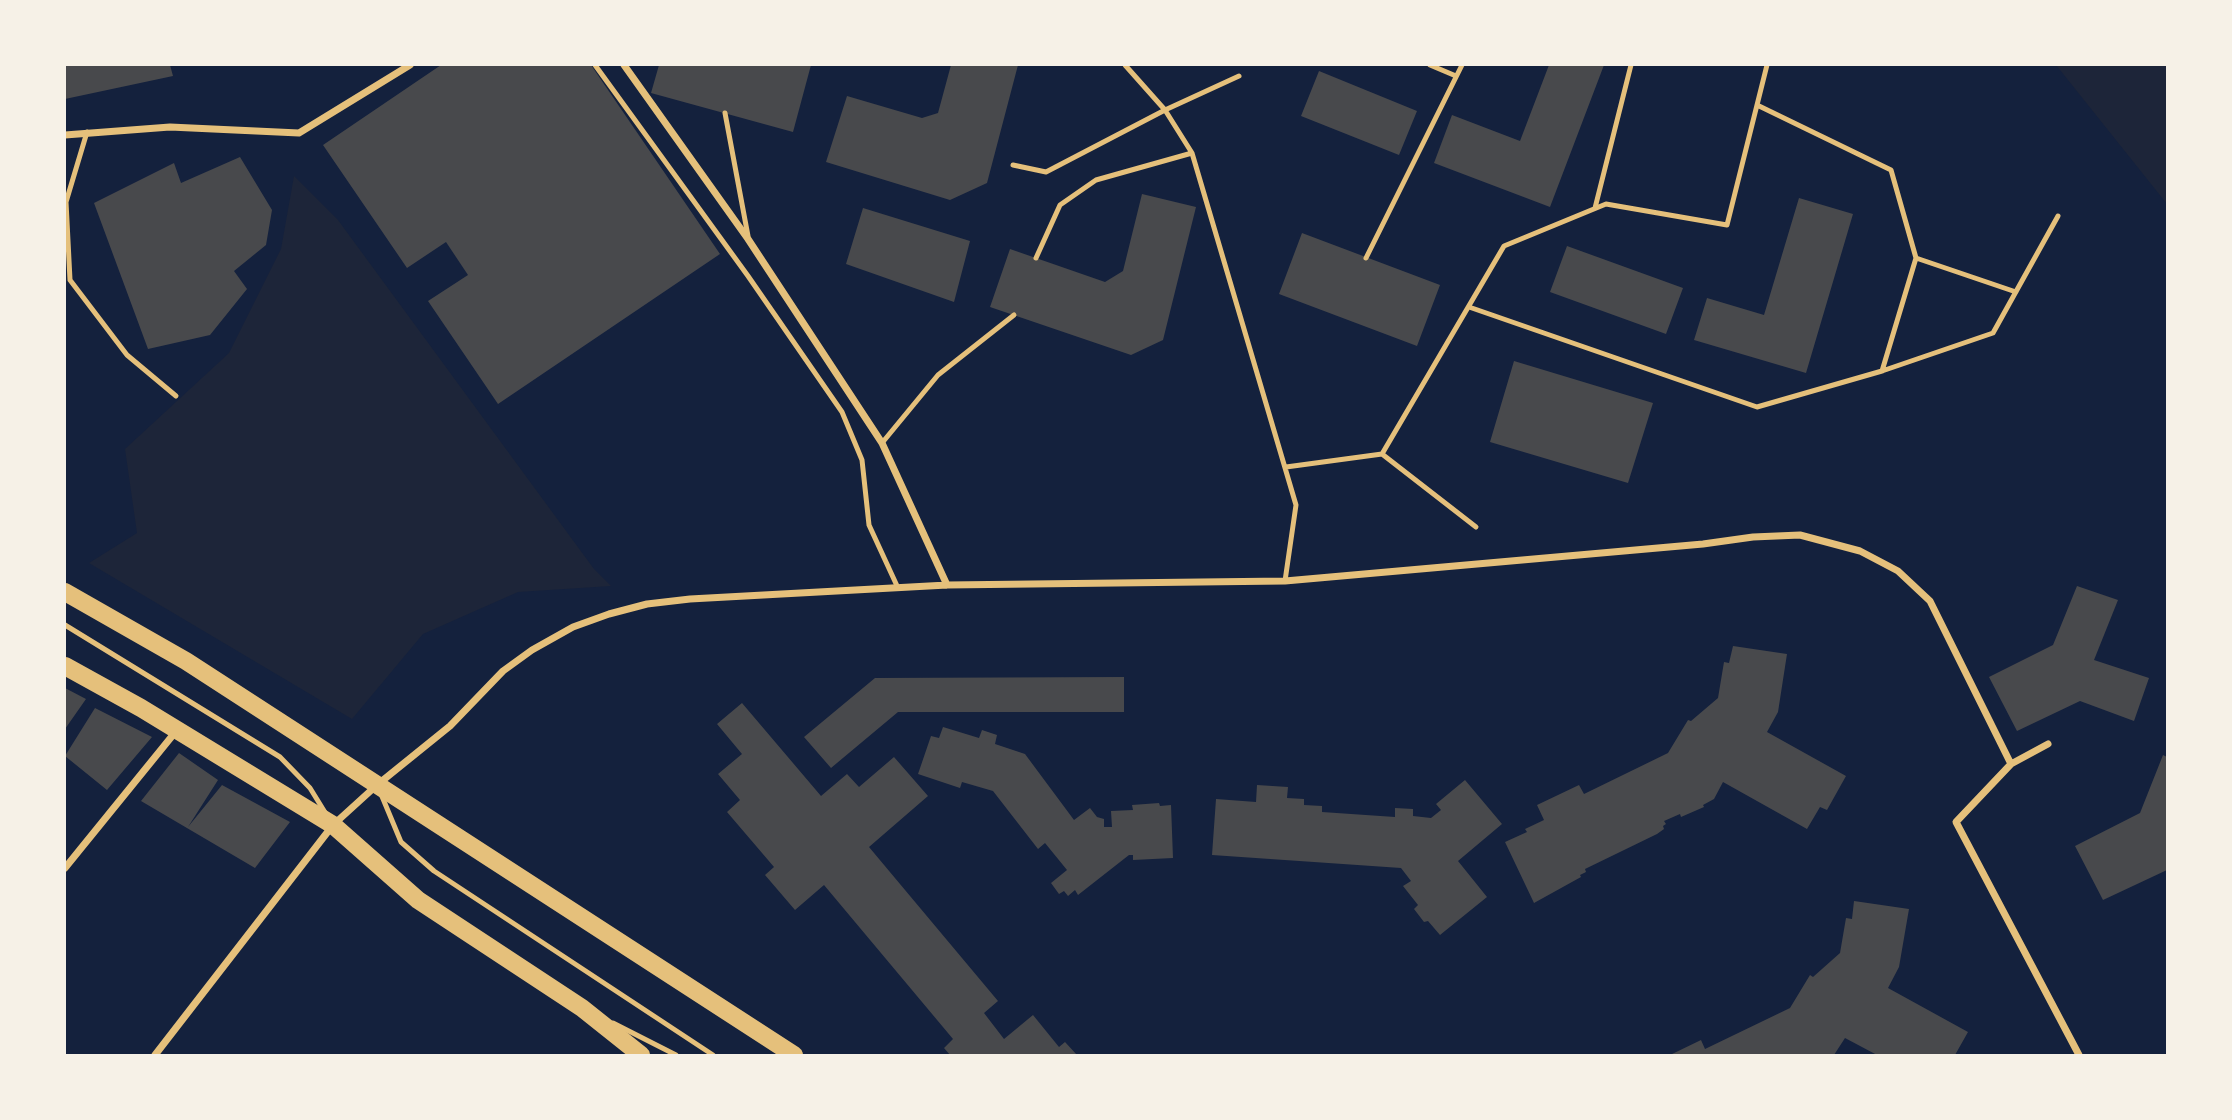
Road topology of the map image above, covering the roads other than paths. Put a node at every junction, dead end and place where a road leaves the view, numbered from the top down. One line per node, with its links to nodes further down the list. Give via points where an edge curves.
1 (410, 65): 14 (street, via 299,133 170,127)
2 (595, 65): 35 (lane, via 842,412 862,460 869,525)
3 (624, 65): 20 (street)
4 (1125, 65): 12 (lane)
5 (1430, 65): 10 (lane)
6 (1462, 65): 10 (lane)
7 (1631, 65): 18 (lane)
8 (1767, 65): 11 (lane)
9 (1239, 76): 12 (lane)
10 (1456, 76): 22 (lane)
11 (1757, 106): 18 (lane, via 1727,225 1606,204); 23 (lane, via 1891,170)
12 (1165, 110): 16 (lane); 17 (lane, via 1046,172)
13 (725, 113): 20 (lane)
14 (88, 132): 15 (street); 28 (lane, via 66,202 71,280 127,355)
15 (65, 135)
16 (1192, 153): 21 (lane, via 1096,180 1060,205); 31 (lane)
17 (1013, 164)
18 (1595, 208): 25 (lane, via 1504,246)
19 (2058, 216): 24 (lane)
20 (748, 239): 29 (street)
21 (1036, 258)
22 (1366, 258)
23 (1916, 258): 24 (lane); 27 (lane)
24 (2016, 292): 27 (lane, via 1993,333)
25 (1469, 307): 27 (lane, via 1757,407); 30 (lane)
26 (1014, 315): 29 (lane, via 938,375)
27 (1882, 371)
28 (176, 396)
29 (882, 443): 34 (street)
30 (1382, 454): 31 (lane); 32 (lane)
31 (1286, 467): 33 (lane, via 1296,505)
32 (1476, 527)
33 (1285, 581): 34 (street); 41 (street, via 1800,535 1860,551 1898,571 1930,601)
34 (947, 585): 35 (street)
35 (898, 588): 42 (street, via 646,604 573,627 503,671 450,726)
36 (65, 592): 42 (main road, via 186,661)
37 (65, 625): 43 (lane, via 280,757 310,789)
38 (65, 666): 39 (main road)
39 (177, 730): 43 (main road); 44 (street)
40 (2049, 744): 41 (street)
41 (2011, 764): 51 (street, via 1956,822)
42 (377, 785): 43 (street); 49 (lane, via 401,842 433,870); 50 (main road)
43 (333, 825): 45 (main road, via 418,900); 46 (street)
44 (65, 868)
45 (582, 1008): 47 (main road); 48 (lane)
46 (155, 1055)
47 (641, 1055)
48 (677, 1055)
49 (713, 1055)
50 (794, 1055)
51 (2079, 1055)

